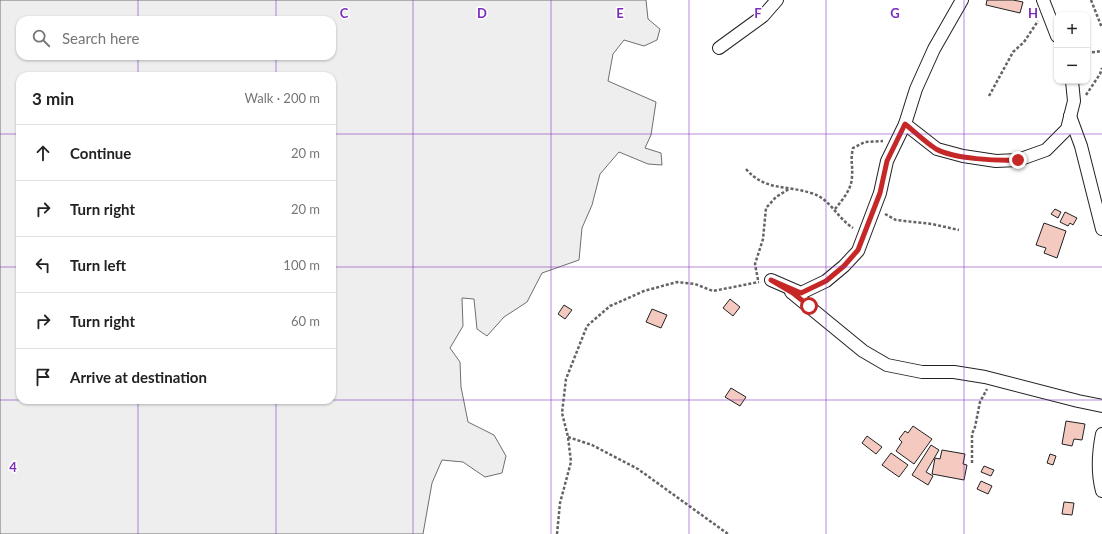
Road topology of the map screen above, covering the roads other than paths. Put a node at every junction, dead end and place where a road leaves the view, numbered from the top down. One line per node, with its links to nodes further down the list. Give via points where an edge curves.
1 (777, 0): 5 (street, via 763,16)
2 (962, 0): 8 (street, via 931,56 916,89)
3 (1045, 4): 4 (street)
4 (1054, 28)
5 (719, 48)
6 (1072, 84): 7 (street, via 1074,101)
7 (1070, 116): 8 (street, via 1067,129 1046,150 1018,160 996,161 937,149); 9 (street, via 1081,146)
8 (905, 124): 10 (street, via 887,161 874,208 858,250 826,281 801,293 771,280 793,293 863,351 888,365 922,372 954,372 993,379)
9 (1102, 229)
10 (1102, 406)
11 (1102, 434): 12 (street, via 1098,454 1098,478)
12 (1102, 491)

